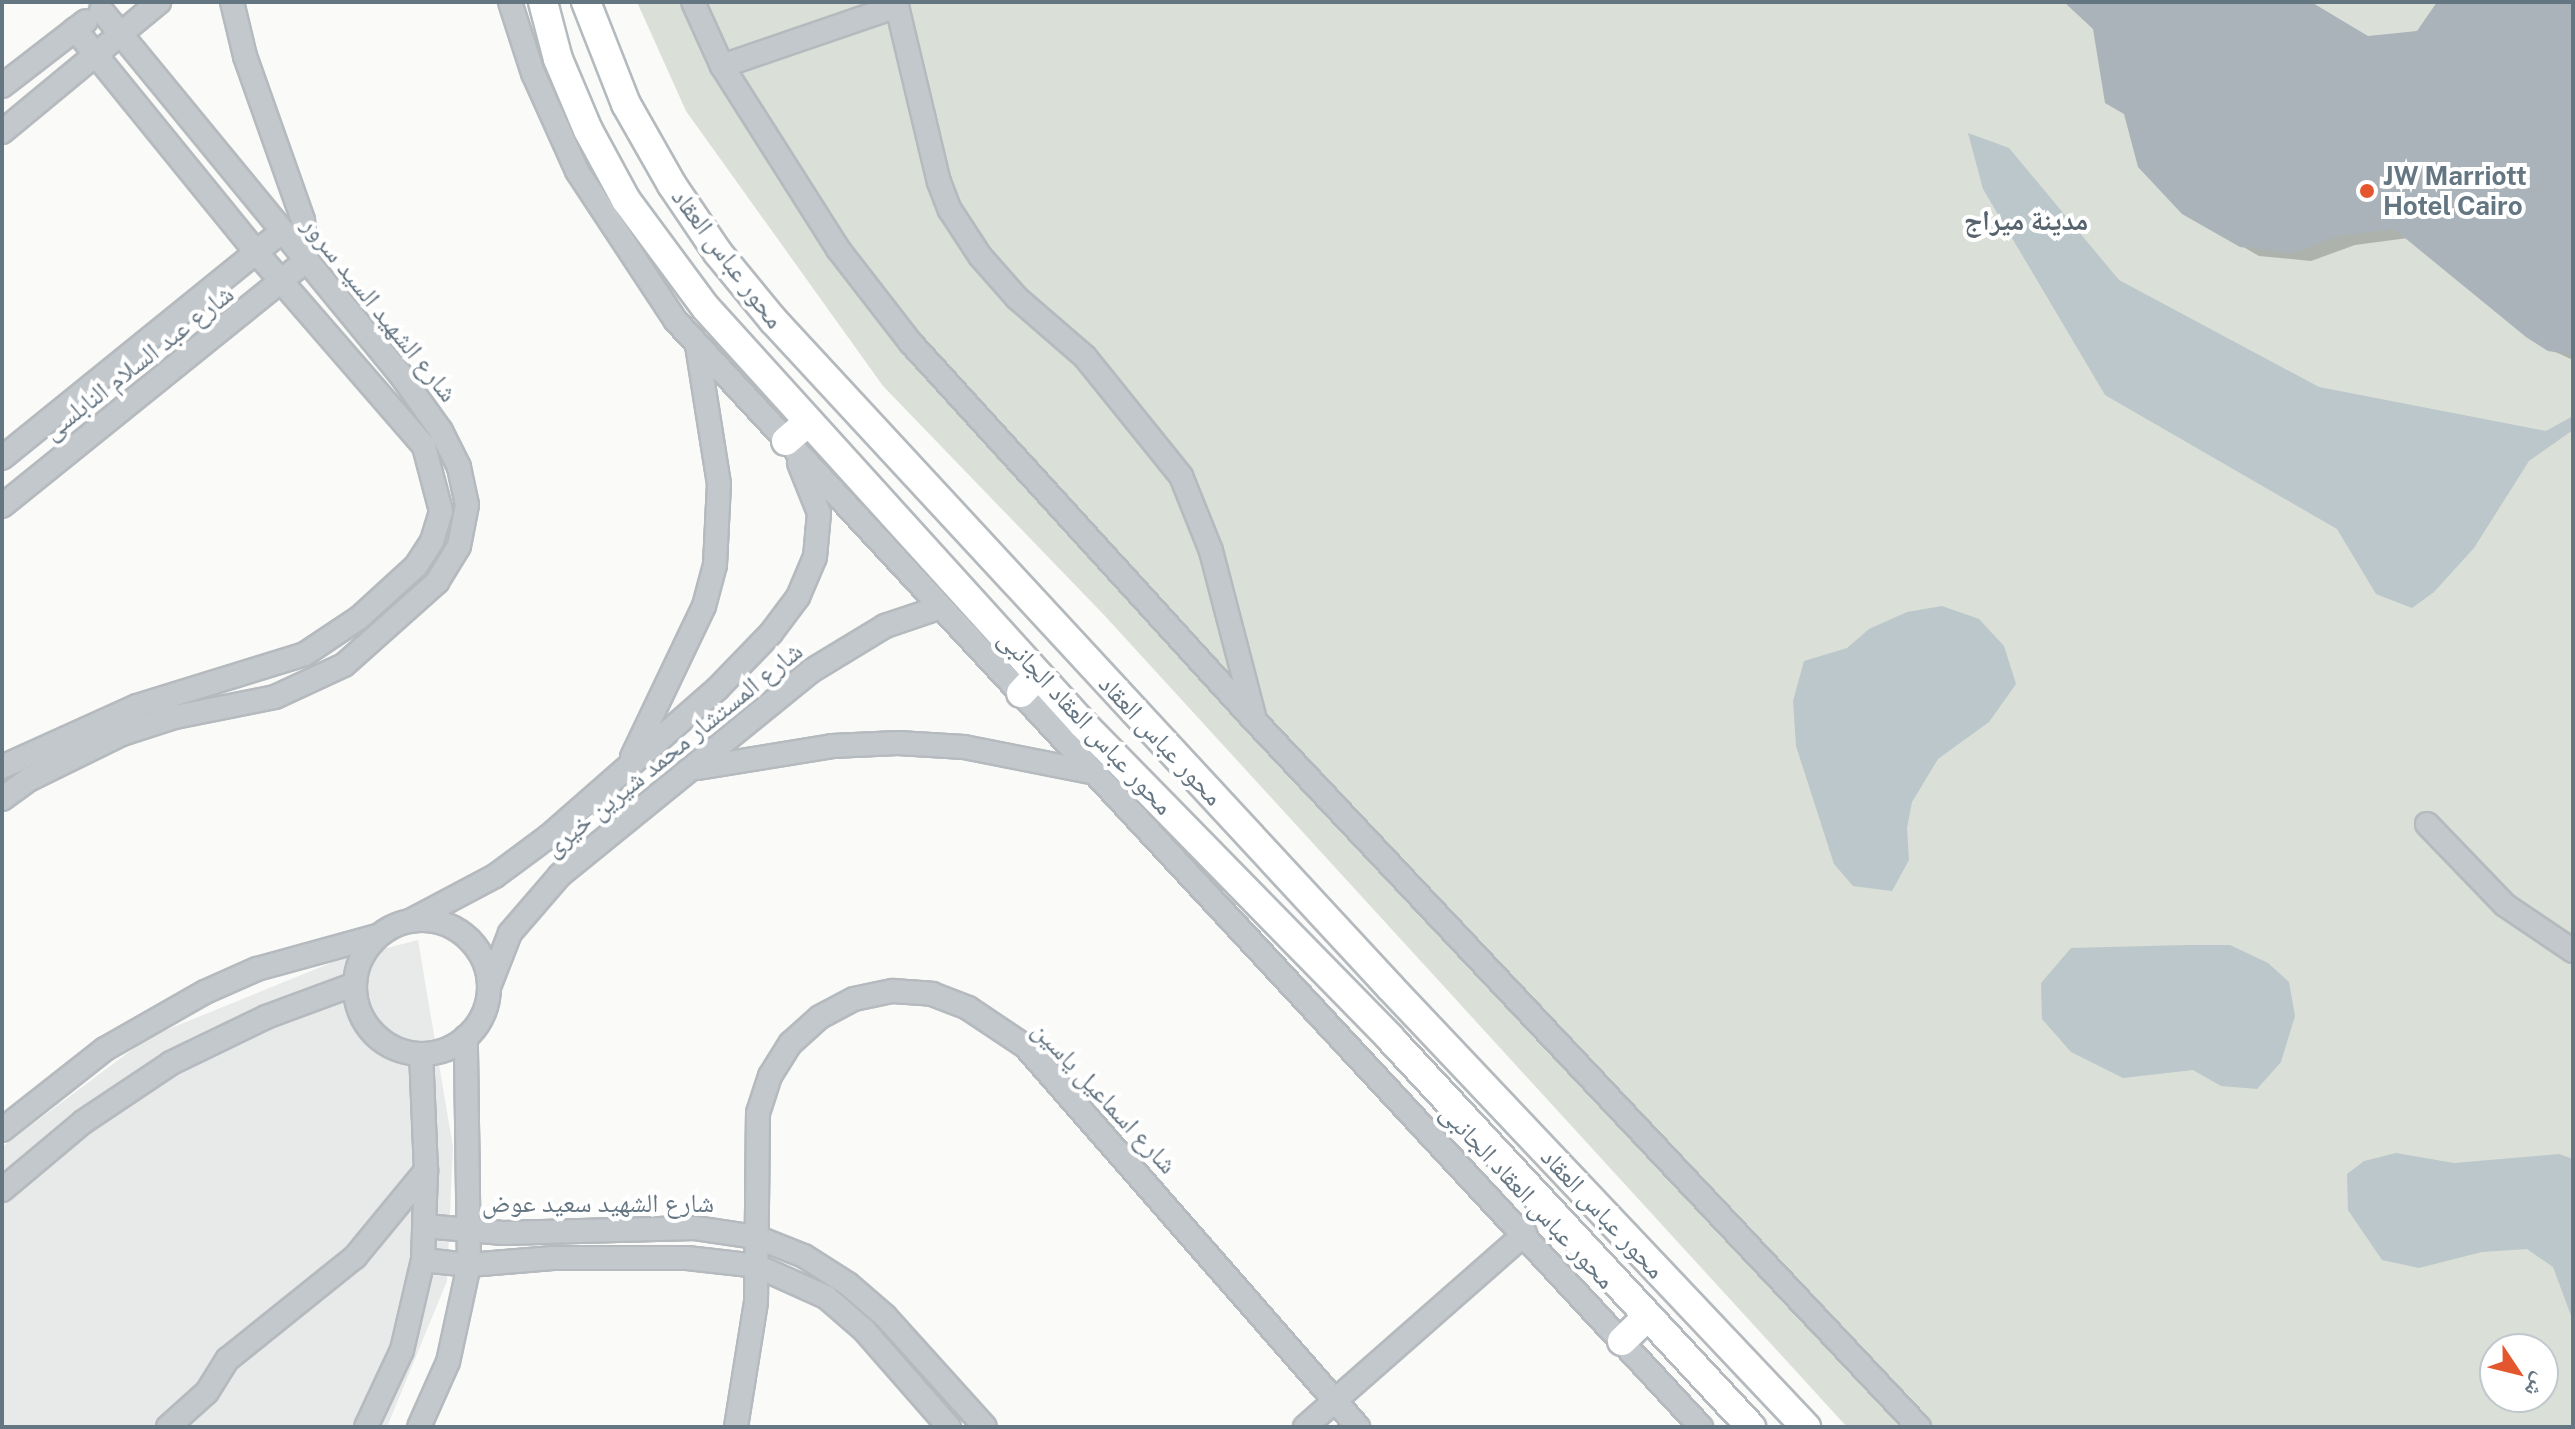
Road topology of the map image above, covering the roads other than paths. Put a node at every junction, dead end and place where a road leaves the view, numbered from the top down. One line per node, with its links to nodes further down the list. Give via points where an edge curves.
1 (159, 2): 10 (street)
2 (232, 2): 17 (street, via 245,56 303,220)
3 (510, 2): 19 (street, محور عباس العقاد الجانبى, via 533,73 577,171 604,218)
4 (543, 2): 20 (main road, محور عباس العقاد, via 558,59 626,200 706,308)
5 (586, 2): 39 (main road, محور عباس العقاد, via 626,104 718,253 813,365)
6 (693, 2): 12 (street)
7 (896, 4): 12 (street); 26 (street, via 950,210 980,256 1017,298 1085,357 1181,476 1211,551)
8 (107, 6): 9 (street); 10 (street, شارع الشهيد السيد سرور)
9 (75, 29): 11 (street, شارع الشهيد السيد سرور); 13 (street)
10 (121, 34): 11 (street); 15 (street, شارع الشهيد السيد سرور)
11 (95, 55): 14 (street); 16 (street, شارع الشهيد السيد سرور)
12 (722, 66): 26 (street, via 838,249 911,343)
13 (2, 86)
14 (2, 132)
15 (282, 231): 16 (street, شارع عبد السلام النابلسى); 17 (street, شارع الشهيد السيد سرور)
16 (256, 252): 18 (street, شارع الشهيد السيد سرور); 22 (street, شارع عبد السلام النابلسى)
17 (307, 260): 18 (street, شارع عبد السلام النابلسى); 31 (street, شارع الشهيد السيد سرور, via 441,431 459,467 467,505 459,546 437,582 385,633 316,681 275,697 175,717 122,734)
18 (282, 283): 23 (street, شارع عبد السلام النابلسى); 27 (street, شارع الشهيد السيد سرور, via 424,446 441,511 432,541 416,566 359,618 305,654 137,706)
19 (697, 345): 21 (street, محور عباس العقاد الجانبى); 29 (street, via 719,484 715,565 680,662)
20 (808, 422): 21 (main road); 25 (main road, محور عباس العقاد)
21 (786, 441): 24 (street, محور عباس العقاد الجانبى); 29 (street, شارع المستشار محمد شيرين خيرى, via 807,477 819,513 815,557 798,597 717,689)
22 (2, 458)
23 (2, 506)
24 (941, 607): 25 (street, محور عباس العقاد الجانبى); 28 (street, شارع المستشار محمد شيرين خيرى, via 885,626 811,671)
25 (1030, 684): 30 (street, محور عباس العقاد الجانبى); 40 (main road, محور عباس العقاد)
26 (1255, 721): 69 (street)
27 (9, 763): 31 (street)
28 (697, 768): 30 (street, via 832,746 898,743 964,747); 38 (street, شارع المستشار محمد شيرين خيرى, via 560,875 532,904 510,933)
29 (626, 769): 34 (street, شارع المستشار محمد شيرين خيرى, via 524,855)
30 (1095, 773): 50 (street, محور عباس العقاد الجانبى)
31 (30, 779): 32 (street, شارع الشهيد السيد سرور)
32 (2, 799)
33 (2427, 824): 36 (street, via 2505,905)
34 (412, 920): 35 (street); 38 (street, via 449,925 466,935 486,968)
35 (377, 936): 37 (street, via 358,965); 45 (street, via 257,969 205,992 105,1049)
36 (2573, 951)
37 (355, 984): 43 (street, via 363,1019 373,1033 403,1051); 47 (street, via 266,1017 171,1063 83,1122)
38 (489, 987): 41 (street, via 479,1023)
39 (1390, 987): 40 (main road, via 1381,1007); 42 (main road, محور عباس العقاد)
40 (1360, 1006): 44 (main road, محور عباس العقاد)
41 (466, 1037): 43 (street); 49 (street)
42 (1447, 1048): 44 (main road, via 1435,1055 1440,1075); 68 (main road, محور عباس العقاد)
43 (421, 1054): 46 (street)
44 (1436, 1087): 55 (main road, محور عباس العقاد)
45 (2, 1130)
46 (426, 1171): 48 (street); 58 (street, via 355,1257 228,1359 207,1392)
47 (2, 1190)
48 (425, 1226): 49 (street, شارع الشهيد سعيد عوض); 52 (street)
49 (469, 1231): 51 (street, شارع الشهيد سعيد عوض, via 695,1228); 53 (street)
50 (1525, 1234): 56 (street, محور عباس العقاد الجانبى); 57 (street)
51 (756, 1237): 54 (street, شارع اسماعيل ياسين); 57 (street, شارع اسماعيل ياسين, via 758,1113 770,1076 791,1043 820,1017 854,999 893,991 932,994 968,1008 1025,1046); 63 (street, شارع الشهيد سعيد عوض, via 804,1256 848,1284 885,1316)
52 (423, 1260): 53 (street, شارع الشهيد سعيد عوض); 59 (street, via 402,1350)
53 (469, 1265): 54 (street, شارع الشهيد سعيد عوض, via 553,1258 687,1258); 60 (street, via 448,1362)
54 (757, 1266): 61 (street, شارع اسماعيل ياسين, via 750,1359); 62 (street, شارع الشهيد سعيد عوض, via 826,1297 864,1330)
55 (1648, 1316): 56 (main road); 67 (main road, محور عباس العقاد)
56 (1622, 1341): 66 (street, محور عباس العقاد الجانبى)
57 (1335, 1401): 64 (street); 65 (street, شارع اسماعيل ياسين)
58 (168, 1427)
59 (366, 1427)
60 (419, 1427)
61 (736, 1427)
62 (949, 1427)
63 (985, 1427)
64 (1305, 1427)
65 (1358, 1427)
66 (1701, 1427)
67 (1751, 1427)
68 (1806, 1427)
69 (1919, 1427)

